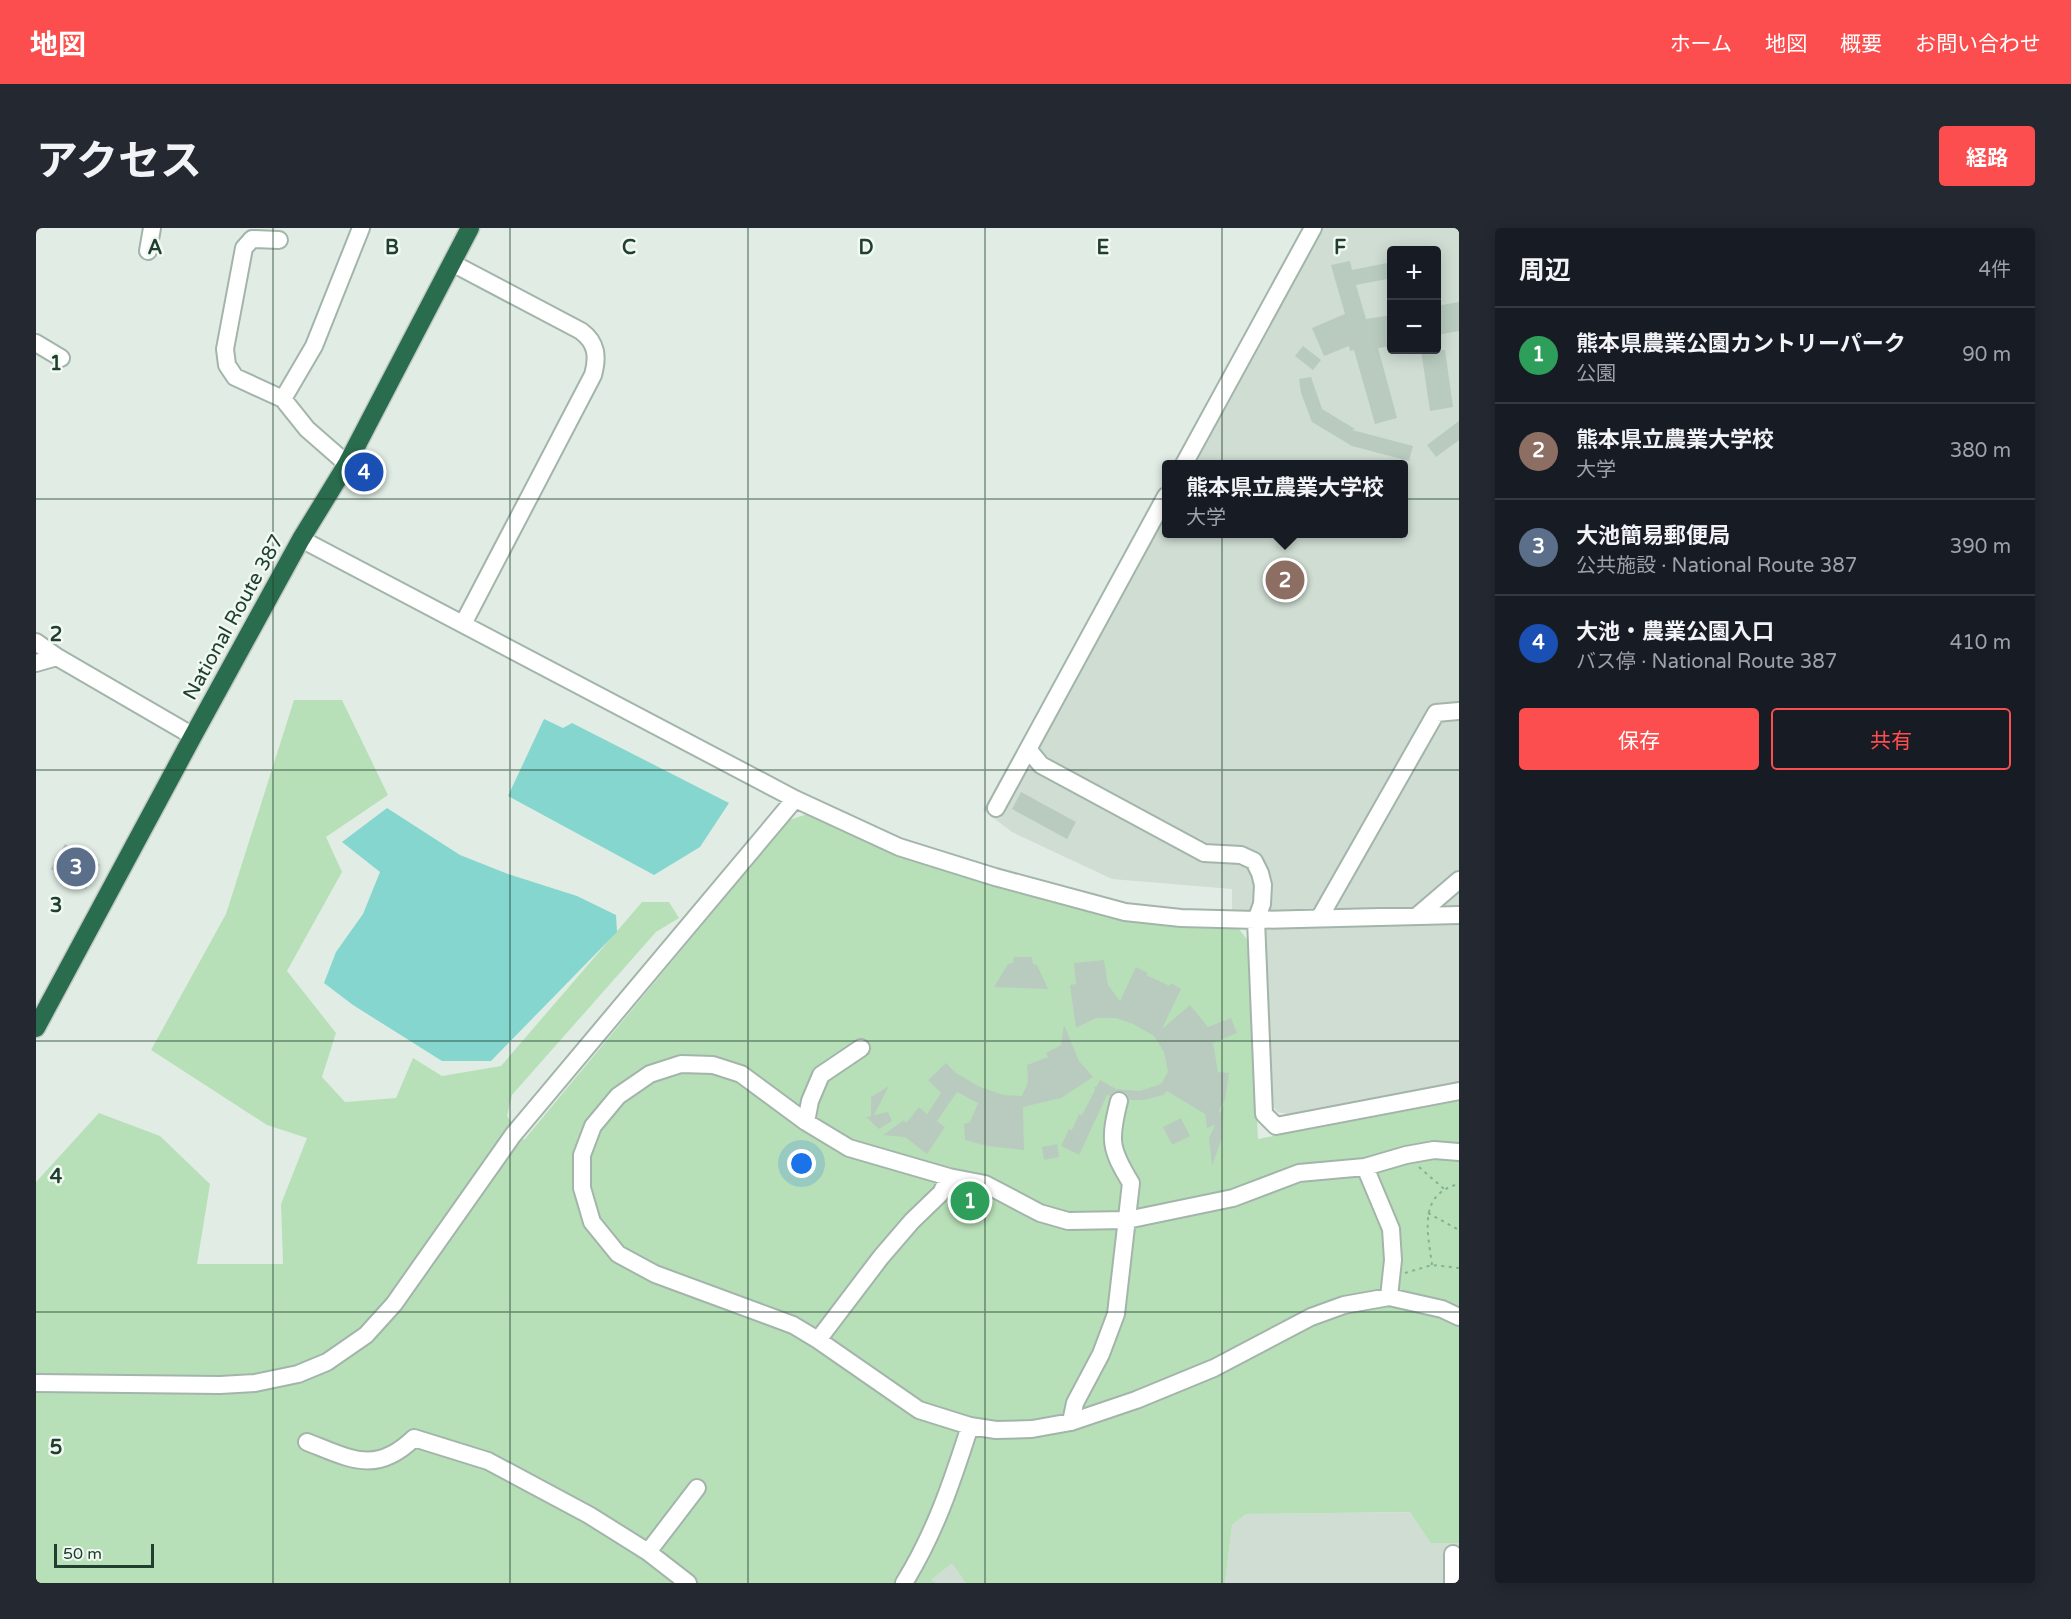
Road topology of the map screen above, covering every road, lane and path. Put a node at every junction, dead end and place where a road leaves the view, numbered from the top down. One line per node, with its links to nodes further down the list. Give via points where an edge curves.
1 (152, 228): 6 (street)
2 (362, 228): 10 (street, via 314,345)
3 (471, 228): 7 (highway, National Route 387)
4 (1313, 228): 11 (street)
5 (279, 240): 10 (street, via 252,239 244,248 225,349 227,365 235,377)
6 (148, 251)
7 (452, 263): 12 (highway, National Route 387); 15 (street, via 581,331 592,341 597,356 593,375)
8 (36, 343): 9 (street)
9 (61, 358)
10 (283, 399): 12 (street, via 307,429)
11 (1187, 460)
12 (347, 464): 14 (highway, National Route 387)
13 (1162, 505): 21 (street)
14 (301, 539): 15 (street); 20 (highway, National Route 387)
15 (463, 624): 22 (street)
16 (36, 642): 17 (street)
17 (57, 657): 18 (street); 20 (street)
18 (36, 663)
19 (1459, 711): 27 (street, via 1436,713)
20 (193, 736): 29 (highway, National Route 387)
21 (1028, 749): 23 (street); 28 (street, via 1041,765 1204,853 1241,855 1254,861 1263,885)
22 (795, 799): 28 (street, via 899,847 1114,909 1181,918); 49 (street, via 513,1135 394,1304 366,1335 318,1366 255,1383)
23 (996, 808)
24 (1459, 880): 26 (street)
25 (1459, 915): 26 (street)
26 (1417, 916): 27 (street)
27 (1320, 917): 28 (street)
28 (1256, 920): 31 (street, via 1264,1114 1276,1126)
29 (37, 1026)
30 (861, 1047): 33 (street, via 821,1075)
31 (1459, 1091)
32 (1119, 1101): 41 (street, via 1112,1143 1131,1183)
33 (806, 1122): 37 (street, via 849,1148); 48 (street, via 741,1074 713,1065 681,1064 650,1074 618,1096 593,1126 582,1155 582,1188 592,1222 618,1254 655,1274 793,1325)
34 (1459, 1152): 35 (street, via 1434,1150)
35 (1406, 1155): 36 (street); 39 (path)
36 (1365, 1167): 41 (street, via 1299,1173 1233,1198); 45 (street, via 1391,1229)
37 (949, 1177): 41 (street, via 985,1184 1040,1213 1068,1221); 48 (street, via 941,1193 881,1257)
38 (1459, 1184): 39 (path)
39 (1444, 1189): 40 (path)
40 (1428, 1213): 42 (path); 43 (path)
41 (1127, 1220): 50 (street, via 1116,1314 1101,1354 1075,1403)
42 (1459, 1230)
43 (1432, 1265): 44 (path); 45 (path)
44 (1459, 1268)
45 (1391, 1277): 46 (street)
46 (1389, 1298): 47 (street, via 1442,1309); 50 (street, via 1344,1305 1311,1317 1214,1368)
47 (1459, 1317)
48 (818, 1340): 51 (street, via 919,1410)
49 (36, 1383)
50 (1071, 1422): 51 (street, via 1008,1430)
51 (970, 1426): 57 (street, via 932,1532)
52 (308, 1442): 54 (street, via 354,1460 379,1460 400,1452 414,1438 488,1461)
53 (697, 1488): 54 (street)
54 (648, 1552): 56 (street)
55 (1453, 1554): 58 (street)
56 (688, 1583)
57 (904, 1583)
58 (1453, 1583)

